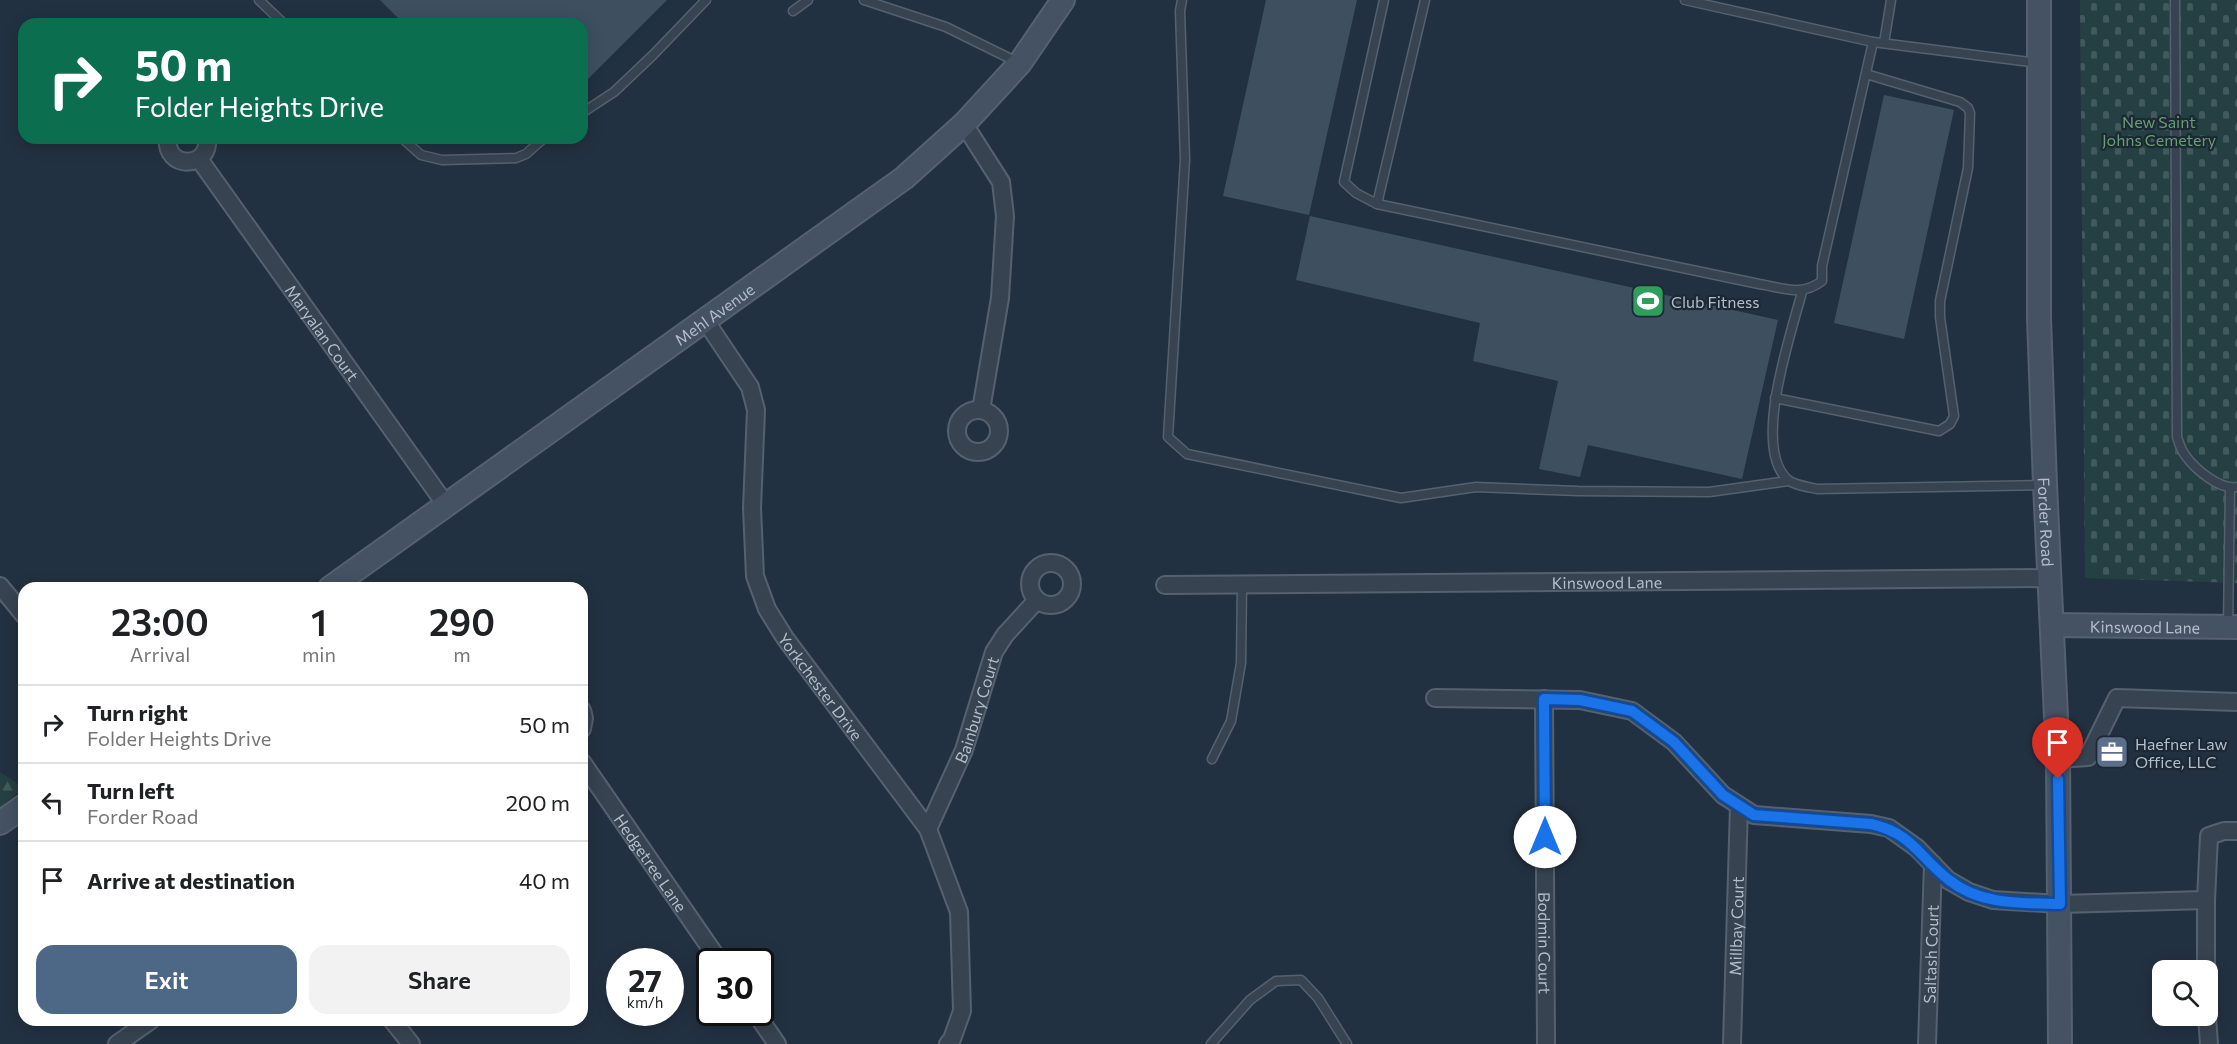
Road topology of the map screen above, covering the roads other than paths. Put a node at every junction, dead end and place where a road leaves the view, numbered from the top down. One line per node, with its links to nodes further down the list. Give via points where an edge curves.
1 (259, 0): 15 (lane)
2 (706, 0): 21 (lane, via 614,92)
3 (808, 0): 14 (lane)
4 (864, 0): 18 (lane, via 946,27)
5 (1063, 0): 18 (street, Mehl Avenue)
6 (1182, 0): 33 (lane, via 1185,159 1168,437 1186,454 1401,498 1476,487 1709,492)
7 (1384, 0): 28 (lane, via 1344,182)
8 (1425, 0): 28 (lane)
9 (1684, 0): 13 (lane)
10 (1891, 0): 17 (lane)
11 (2039, 0): 19 (street, Forder Road)
12 (2175, 0): 35 (lane, via 2177,437 2183,454 2197,468 2212,480)
13 (1721, 4): 16 (lane)
14 (793, 11)
15 (278, 18)
16 (1873, 42): 17 (lane); 20 (lane)
17 (1884, 43): 19 (lane)
18 (1020, 63): 22 (street, Mehl Avenue)
19 (2038, 63): 34 (street, Forder Road)
20 (1866, 74): 29 (lane, via 1822,280); 31 (lane, via 1960,102 1970,113 1968,168 1940,301 1954,416 1939,432)
21 (588, 108)
22 (964, 124): 30 (street, Mehl Avenue, via 904,178); 32 (street, via 1001,182 1005,216 1000,298)
23 (169, 144): 27 (street, via 177,160)
24 (207, 144): 27 (street)
25 (409, 144): 26 (lane, via 422,155 442,160 516,158)
26 (537, 144)
27 (199, 159): 36 (street, Maryalan Court)
28 (1377, 204): 29 (lane)
29 (1802, 292): 31 (lane)
30 (705, 320): 36 (street, Mehl Avenue); 55 (street, Yorkchester Drive, via 750,387 756,410 752,508 755,576 767,609)
31 (1775, 398): 33 (lane, via 1771,429 1775,456)
32 (981, 410)
33 (1788, 481): 34 (lane, via 1817,489)
34 (2044, 485): 37 (street, Forder Road)
35 (2234, 488): 45 (lane)
36 (446, 505): 38 (street, Mehl Avenue)
37 (2049, 578): 39 (street, Kinswood Lane); 44 (street, Forder Road)
38 (338, 582)
39 (1242, 584): 40 (street, Kinswood Lane); 49 (lane, via 1241,663 1231,721)
40 (1165, 585)
41 (0, 586): 43 (street)
42 (1037, 600): 55 (street, Bainbury Court, via 994,652 964,750)
43 (18, 608)
44 (2052, 625): 45 (street, Kinswood Lane); 50 (street, Forder Road)
45 (2232, 627)
46 (1435, 698): 47 (street)
47 (1544, 699): 52 (street, via 1580,700 1632,711 1674,742); 72 (street, Bodmin Court)
48 (2237, 702): 50 (street, via 2117,698 2088,758)
49 (1212, 759)
50 (2058, 759): 59 (street, Forder Road)
51 (588, 771): 60 (street, Hedgetree Lane)
52 (1738, 806): 57 (street, via 1754,815 1889,828); 73 (street, Millbay Court)
53 (18, 810): 54 (street)
54 (0, 823)
55 (928, 829): 69 (street, Yorkchester Drive, via 959,912 962,1011)
56 (2237, 831): 58 (street, via 2210,836)
57 (1933, 864): 59 (street, via 1948,880 1993,900); 74 (street, Saltash Court)
58 (2206, 900): 59 (street); 61 (street)
59 (2060, 904): 75 (street, Forder Road)
60 (710, 948)
61 (2206, 960)
62 (142, 1026): 66 (street)
63 (397, 1026): 67 (street)
64 (765, 1026): 68 (street)
65 (2208, 1026): 76 (street)
66 (117, 1044)
67 (411, 1044)
68 (777, 1044)
69 (948, 1044)
70 (1211, 1044): 71 (lane, via 1250,1000 1276,981 1301,980 1318,998)
71 (1347, 1044)
72 (1546, 1044)
73 (1732, 1044)
74 (1927, 1044)
75 (2060, 1044)
76 (2209, 1044)

